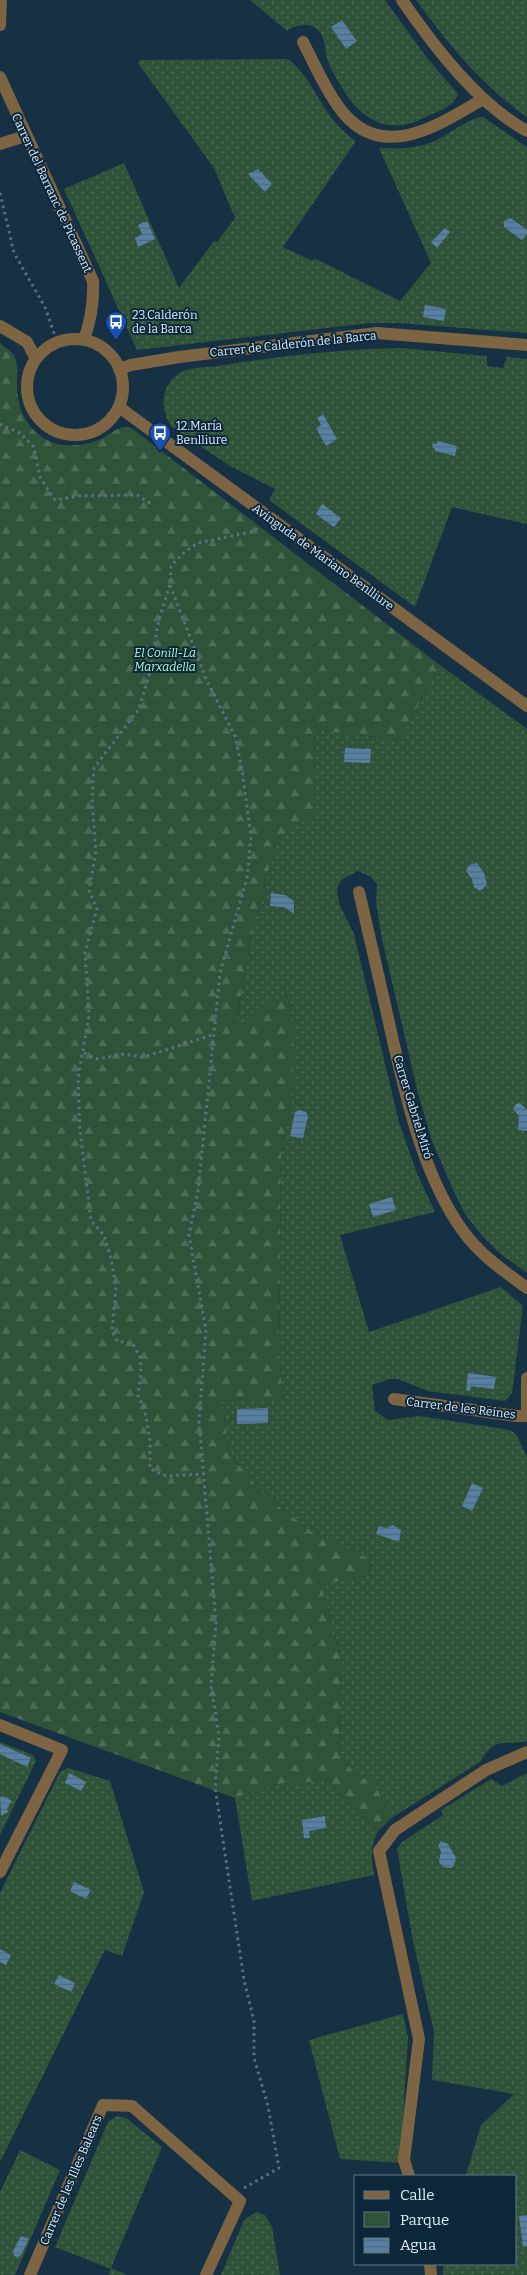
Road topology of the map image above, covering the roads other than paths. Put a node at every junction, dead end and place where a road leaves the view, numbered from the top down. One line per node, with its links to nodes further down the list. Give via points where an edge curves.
1 (1, 0): 3 (street)
2 (402, 0): 6 (street, via 422,29)
3 (0, 25)
4 (303, 42): 6 (street, via 338,106 357,126 374,134 414,135)
5 (0, 77): 8 (street, Carrer del Barranc de Picassent)
6 (483, 99): 7 (street)
7 (527, 131)
8 (25, 136): 9 (street); 11 (street, Carrer del Barranc de Picassent, via 93,281 92,310)
9 (0, 144)
10 (0, 326): 13 (street, via 27,342)
11 (84, 340): 13 (street, via 57,342); 14 (street, via 99,345 111,355)
12 (527, 345): 14 (street, Carrer de Calderón de la Barca, via 377,334 179,357)
13 (36, 359): 15 (street, via 29,373 30,405 38,418 51,429 82,435 97,430)
14 (119, 369): 15 (street, via 122,382)
15 (119, 407): 16 (street, Avinguda de Mariano Benlliure)
16 (527, 706)
17 (359, 892): 18 (street, Carrer Gabriel Miró, via 404,1087 443,1198 462,1230 482,1254)
18 (527, 1288)
19 (527, 1378): 21 (street)
20 (394, 1399): 21 (street, Carrer de les Reines)
21 (527, 1415)
22 (0, 1725): 24 (street, via 62,1750)
23 (527, 1752): 25 (street, via 486,1770 395,1830 379,1851 419,2039 404,2160)
24 (0, 1872)
25 (409, 2175)
26 (30, 2275): 27 (street, Carrer de les Illes Balears, via 103,2105 132,2106 236,2198)
27 (206, 2275)

